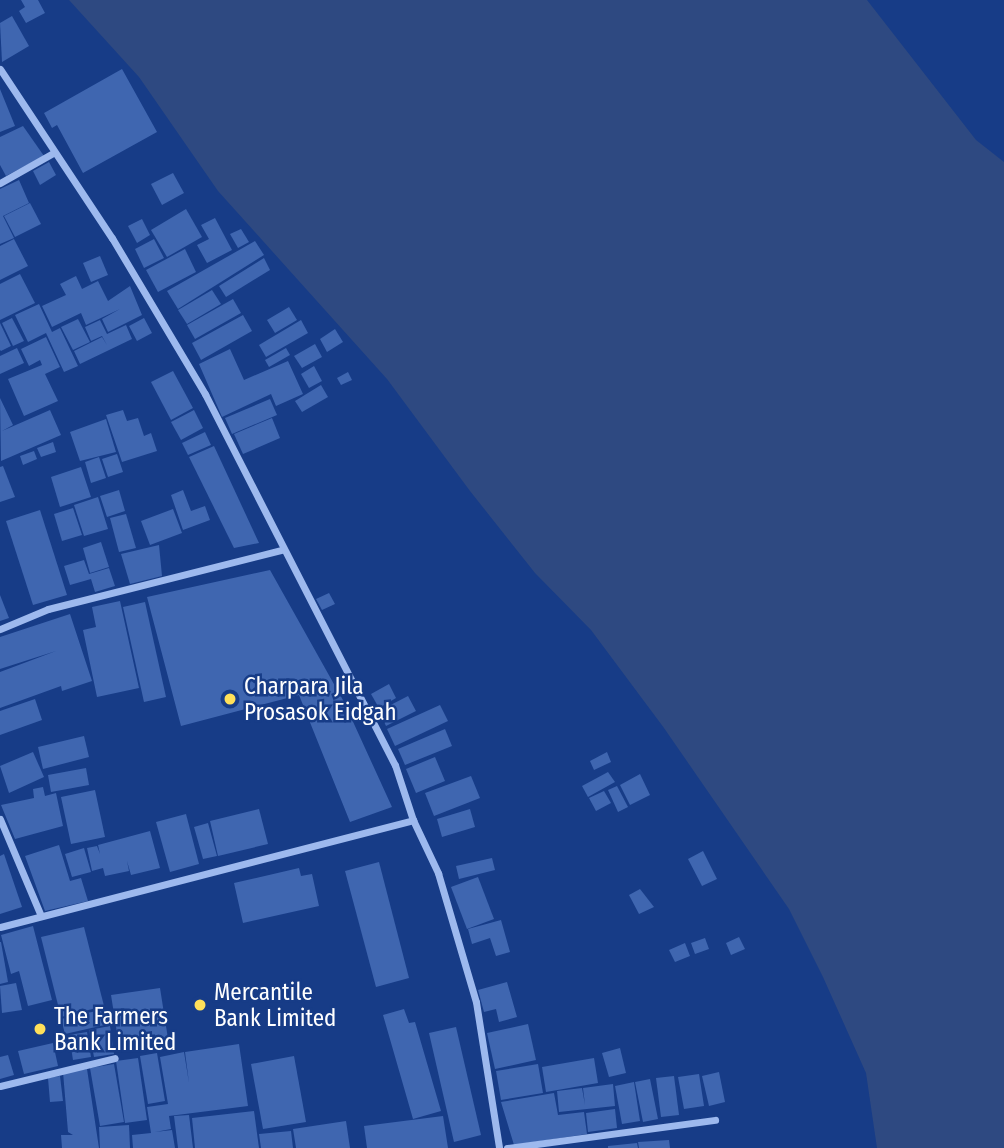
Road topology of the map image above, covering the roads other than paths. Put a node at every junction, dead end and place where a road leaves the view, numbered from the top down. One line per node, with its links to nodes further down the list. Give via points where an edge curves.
1 (1, 72): 2 (street)
2 (53, 153): 3 (street); 4 (street, via 111,238 205,394)
3 (0, 183)
4 (282, 550): 5 (street, via 48,610); 7 (street, via 395,765)
5 (0, 629)
6 (0, 819): 8 (street)
7 (413, 820): 8 (street); 13 (street, via 439,873 476,1002)
8 (41, 916): 9 (street)
9 (0, 927)
10 (115, 1058): 11 (street)
11 (0, 1086)
12 (715, 1120): 14 (street)
13 (499, 1148)
14 (507, 1148)

